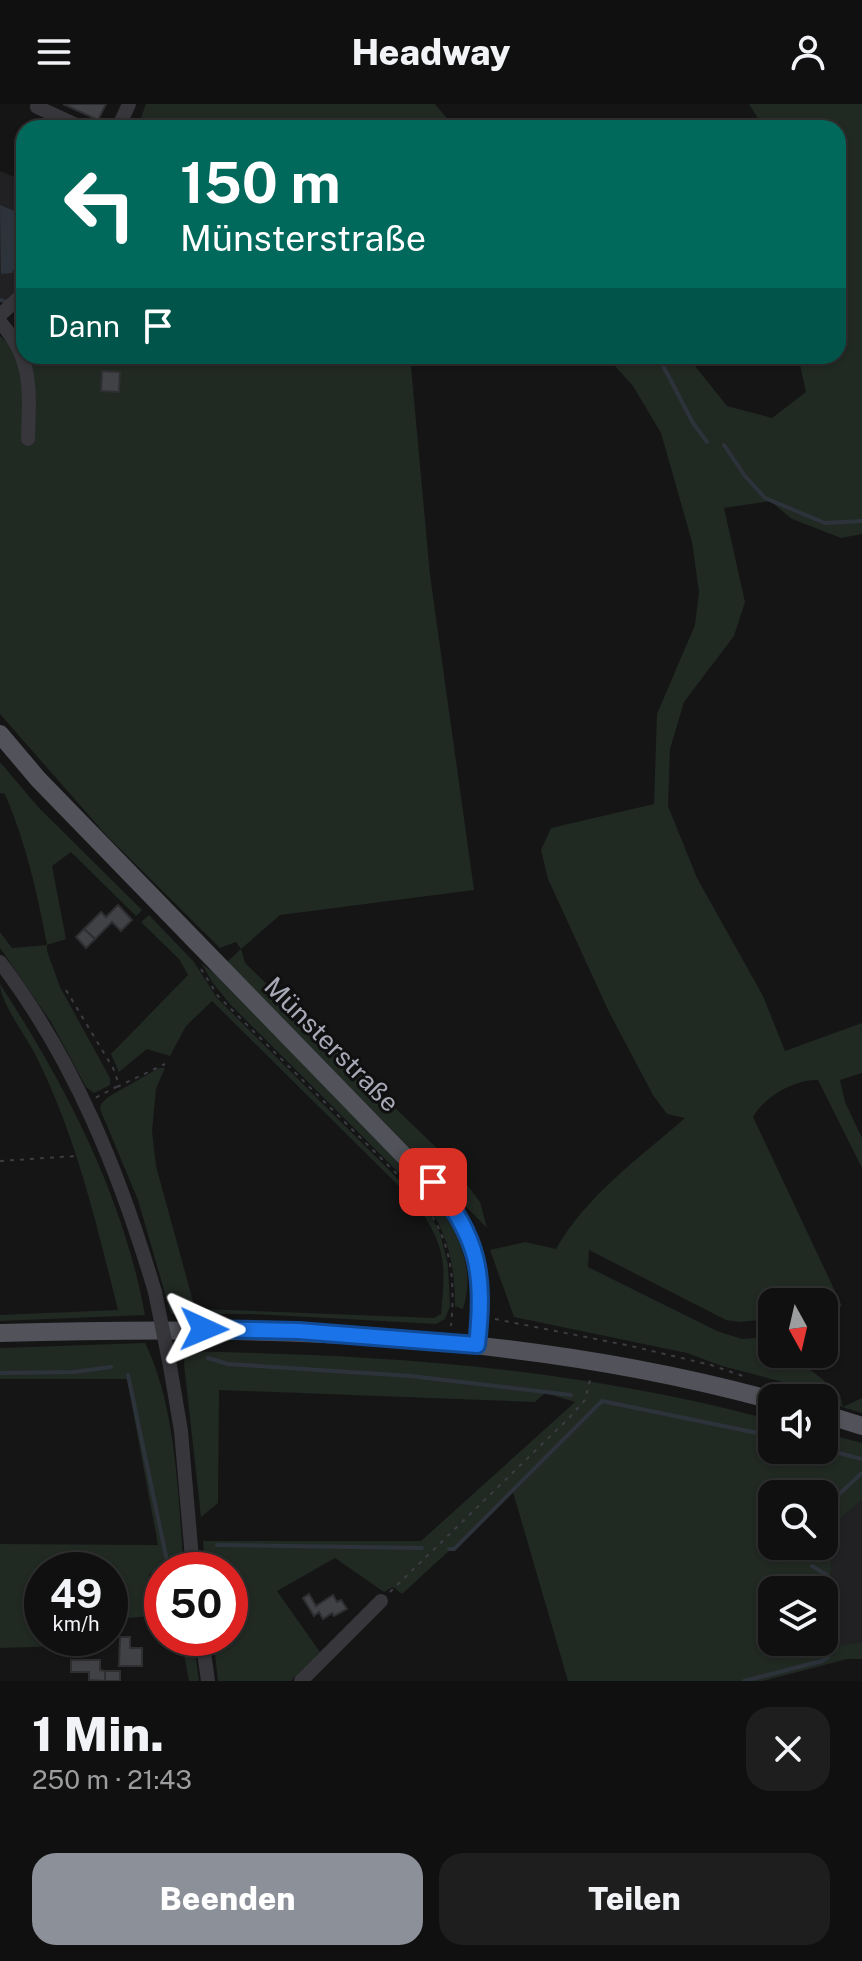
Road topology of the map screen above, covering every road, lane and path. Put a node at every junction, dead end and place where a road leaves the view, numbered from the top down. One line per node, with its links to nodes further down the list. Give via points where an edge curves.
1 (37, 107): 2 (street)
2 (65, 120)
3 (16, 300): 4 (street)
4 (0, 315)
5 (0, 322): 6 (street)
6 (16, 340)
7 (25, 364): 8 (street)
8 (28, 439)
9 (0, 734): 19 (main road, Münsterstraße, via 448,1201 462,1221 478,1265)
10 (0, 962): 15 (street, via 55,1044)
11 (200, 967): 18 (path, via 218,996 430,1211 450,1262)
12 (66, 990): 14 (path, via 113,1068)
13 (165, 1064): 14 (path)
14 (116, 1087): 15 (path)
15 (86, 1103): 28 (street, bridge, via 127,1202 155,1292 181,1431)
16 (76, 1156): 17 (path)
17 (0, 1161)
18 (452, 1311): 19 (path); 21 (path)
19 (480, 1317): 22 (main road, Münsterstraße); 24 (path, via 631,1346)
20 (0, 1333): 21 (main road, via 233,1329)
21 (449, 1342): 22 (main road)
22 (477, 1345): 23 (main road)
23 (595, 1360): 25 (main road); 29 (path, via 585,1400)
24 (756, 1381)
25 (758, 1391)
26 (838, 1418): 27 (main road)
27 (862, 1426)
28 (191, 1552)
29 (381, 1601): 32 (street)
30 (205, 1656): 31 (street)
31 (208, 1681)
32 (301, 1681)

